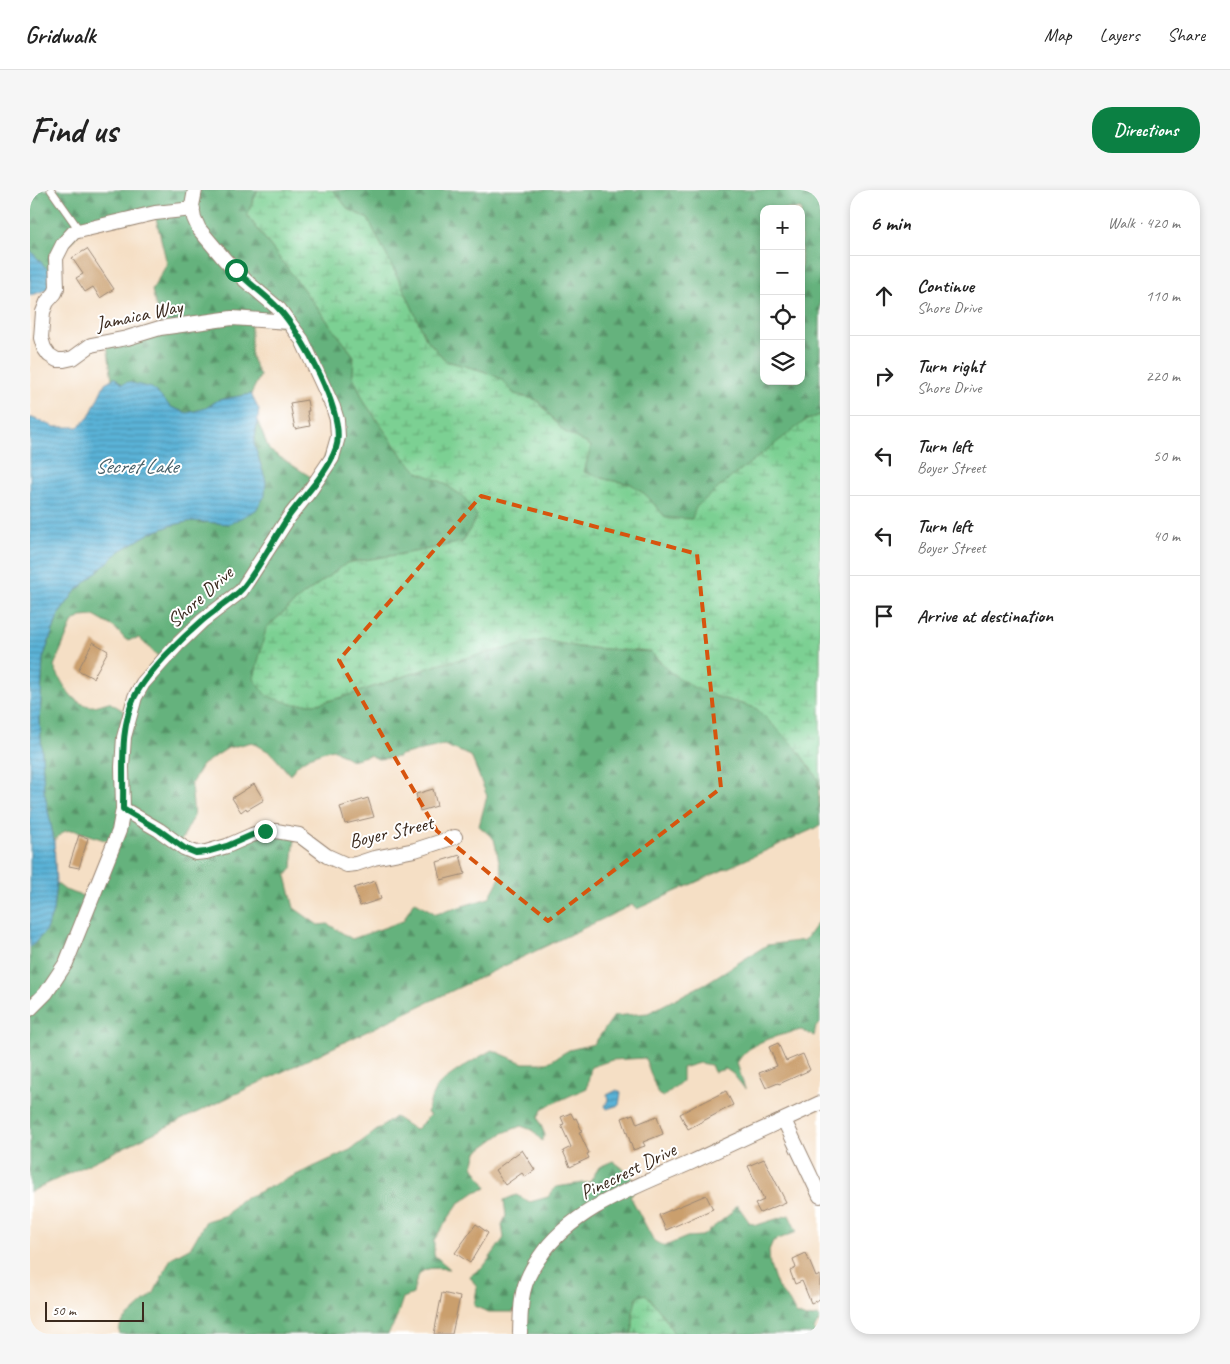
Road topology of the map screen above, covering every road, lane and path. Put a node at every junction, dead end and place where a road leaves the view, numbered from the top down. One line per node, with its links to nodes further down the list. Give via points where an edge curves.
1 (51, 190): 4 (lane)
2 (195, 190): 3 (street, Shore Drive)
3 (193, 209): 4 (street, Jamaica Way, via 155,213); 5 (street, Shore Drive, via 199,229 207,239)
4 (80, 231): 5 (street, Jamaica Way, via 74,232 63,244 56,258 57,288 43,312 41,338 49,355 57,360 73,358 91,345 160,328 232,318)
5 (289, 322): 6 (street, Shore Drive, via 309,353 334,407 337,446 241,591 177,645 134,697 124,737)
6 (123, 809): 7 (street, Boyer Street, via 196,853 227,846 265,831 276,831 299,834 327,856 347,865 415,850); 8 (street, Shore Drive, via 117,838 66,963 46,993)
7 (455, 837)
8 (30, 1009)
9 (820, 1103): 10 (street, Pinecrest Drive)
10 (784, 1120): 11 (street); 12 (street, Pinecrest Drive, via 602,1203 568,1227 539,1257 528,1276 521,1297)
11 (820, 1196)
12 (520, 1333)

